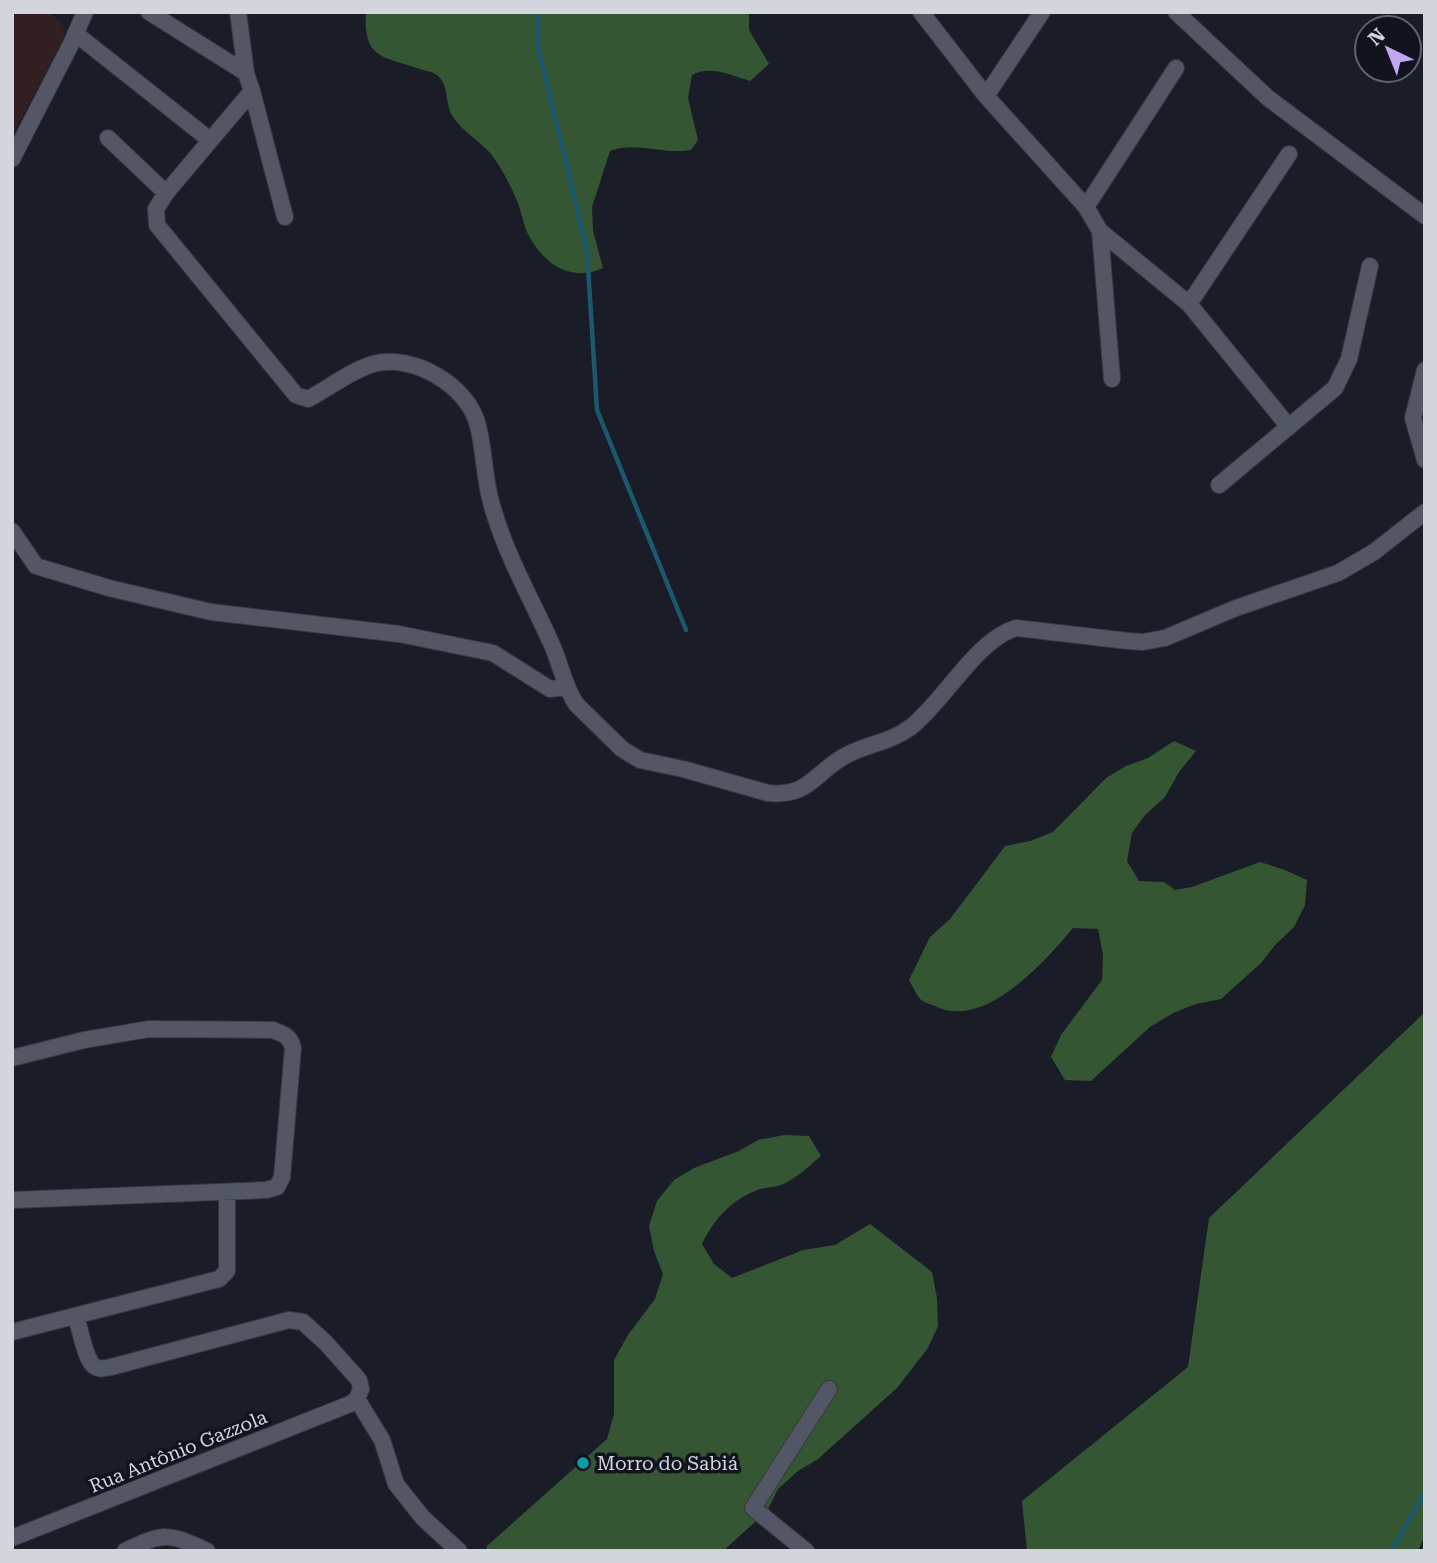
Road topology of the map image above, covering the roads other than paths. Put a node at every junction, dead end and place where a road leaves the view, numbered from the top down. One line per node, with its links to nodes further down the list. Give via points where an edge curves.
1 (66, 12): 7 (street)
2 (149, 12): 9 (street)
3 (238, 12): 9 (street)
4 (921, 12): 11 (street)
5 (1042, 12): 11 (street)
6 (1176, 12): 18 (street, via 1268,98)
7 (80, 23): 13 (street); 15 (street)
8 (1176, 68): 17 (street)
9 (246, 73): 10 (street)
10 (252, 91): 13 (street); 19 (street)
11 (986, 96): 17 (street)
12 (108, 138): 16 (street)
13 (210, 140): 16 (street)
14 (1289, 154): 22 (street)
15 (12, 159)
16 (166, 193): 30 (street, via 155,216 164,235 296,395 308,399 359,370 388,362 415,366 444,382 469,404 478,425 493,512 553,646)
17 (1086, 207): 20 (street)
18 (1425, 216)
19 (285, 217)
20 (1100, 231): 22 (street); 24 (street)
21 (1370, 266): 25 (street, via 1349,359 1335,388)
22 (1189, 304): 25 (street)
23 (1425, 370): 26 (street, via 1413,418)
24 (1112, 379)
25 (1289, 427): 27 (street)
26 (1425, 460)
27 (1219, 485)
28 (1425, 512): 30 (street, via 1338,573 1165,638 1143,642 1016,628 1007,631 987,645 913,725 891,740 842,758 798,791 768,793 634,758 576,704)
29 (12, 531): 30 (street, via 36,566 109,588 211,612 399,634 493,653 550,690)
30 (566, 687)
31 (12, 1058): 32 (street, via 149,1029 273,1030 284,1034 293,1048 282,1177 277,1187)
32 (227, 1192): 33 (street); 34 (street, via 227,1270 223,1276)
33 (12, 1200)
34 (76, 1317): 35 (street); 37 (street, via 92,1365 99,1368 297,1320 326,1343 359,1380)
35 (12, 1332)
36 (829, 1389): 42 (street, via 753,1508)
37 (357, 1399): 38 (street, Rua Antônio Gazzola); 41 (street, via 382,1440 396,1484 423,1518)
38 (12, 1538)
39 (125, 1551): 40 (street, via 167,1535)
40 (207, 1551)
41 (459, 1551)
42 (806, 1551)

